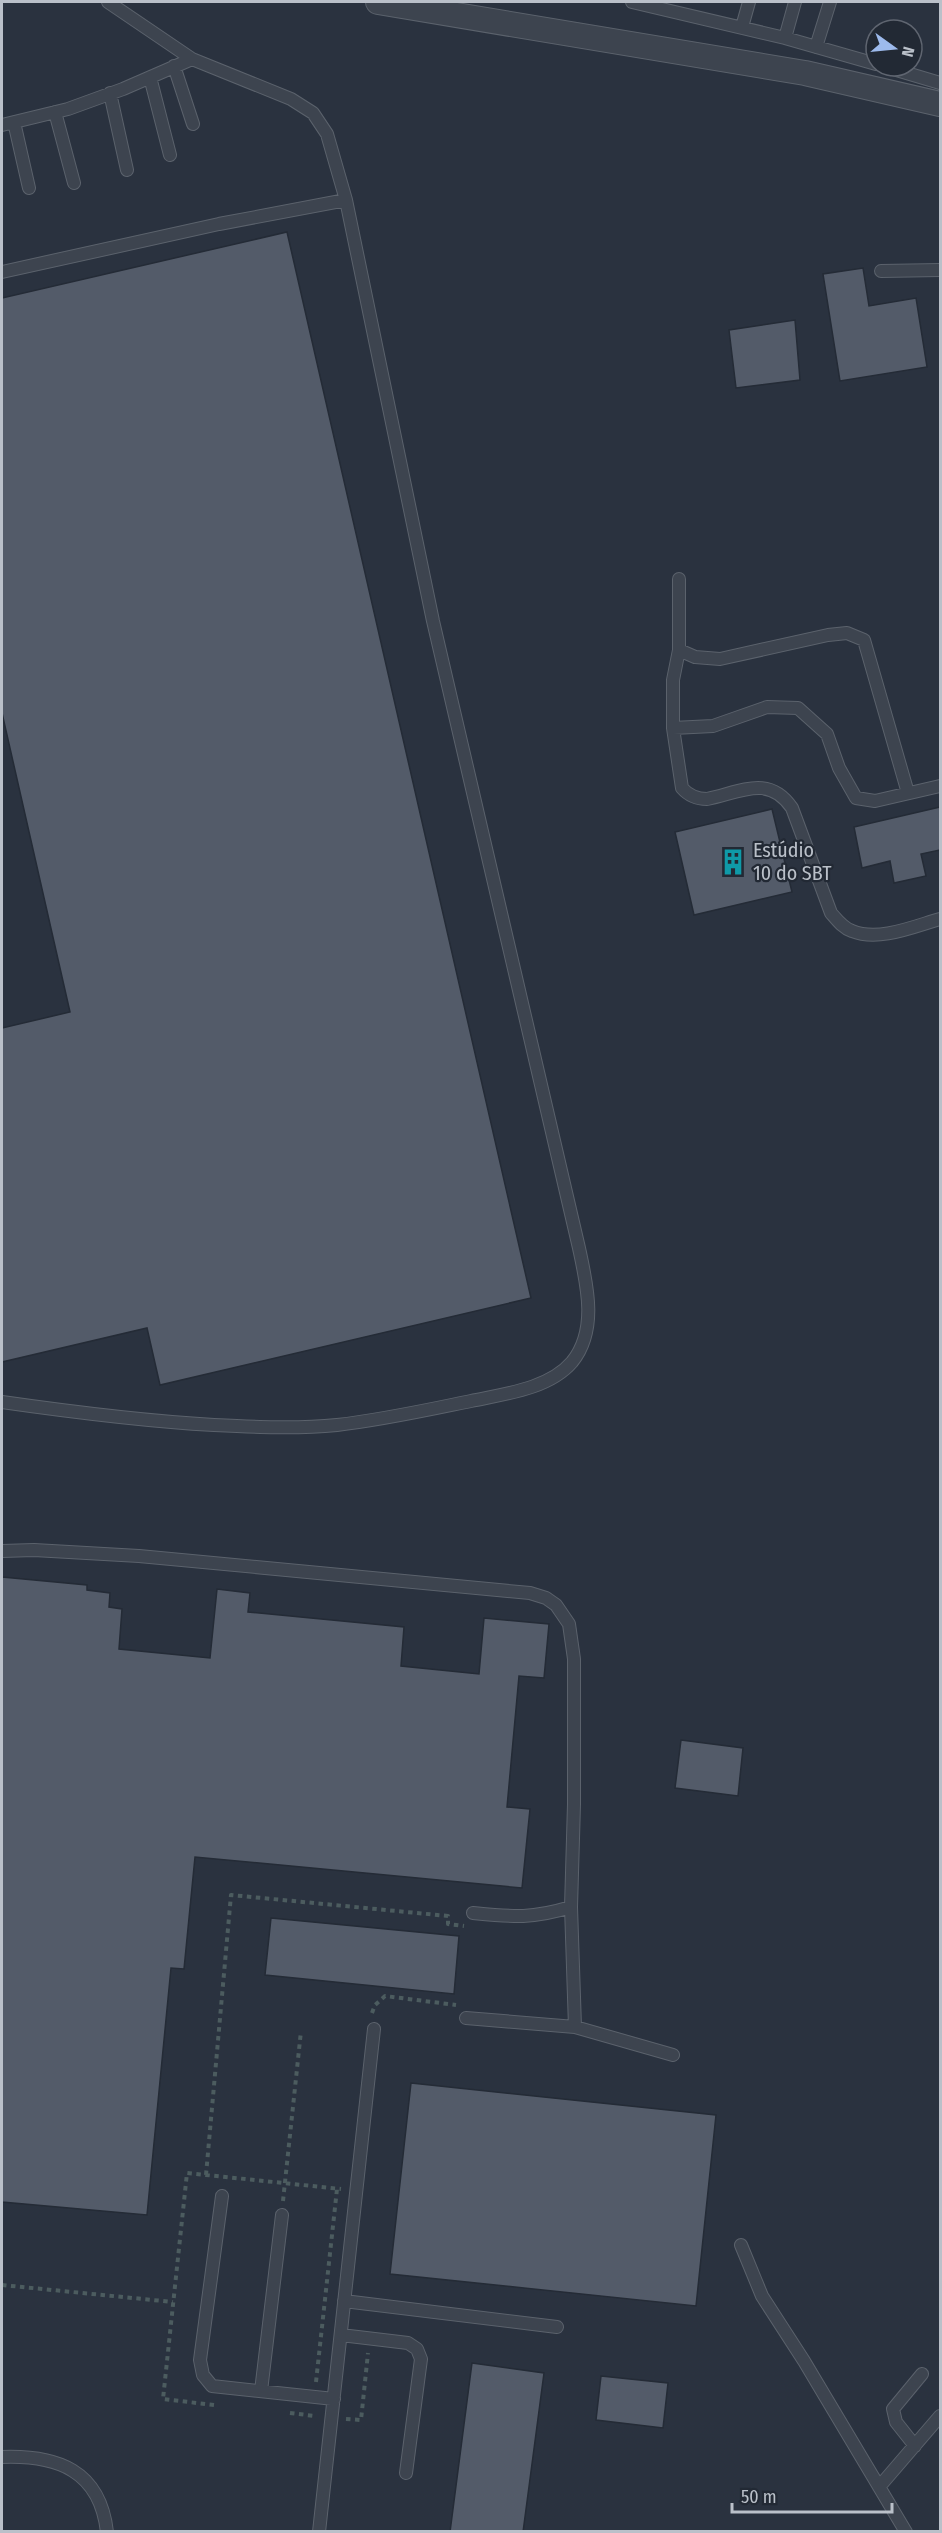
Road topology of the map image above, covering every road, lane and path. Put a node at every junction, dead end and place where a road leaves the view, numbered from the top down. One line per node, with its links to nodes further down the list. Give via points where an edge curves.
1 (108, 2): 10 (lane)
2 (378, 2): 17 (street, via 805,72)
3 (632, 2): 7 (lane)
4 (749, 2): 7 (lane)
5 (795, 2): 8 (lane)
6 (830, 2): 9 (lane)
7 (742, 27): 8 (lane)
8 (785, 38): 9 (lane)
9 (816, 47): 11 (lane)
10 (192, 59): 12 (lane); 25 (lane, via 291,99 313,113 327,134)
11 (864, 61)
12 (174, 66): 13 (lane); 19 (lane)
13 (150, 77): 16 (lane); 21 (lane)
14 (923, 78): 15 (lane)
15 (940, 83)
16 (110, 93): 18 (lane); 22 (lane)
17 (940, 104)
18 (55, 112): 20 (lane); 23 (lane)
19 (193, 123)
20 (8, 124): 24 (lane)
21 (170, 155)
22 (127, 170)
23 (74, 183)
24 (29, 188)
25 (346, 200): 28 (lane); 35 (lane, via 433,621 587,1288 589,1315 583,1342 572,1362 555,1376 521,1390 406,1415 335,1425 269,1428 141,1421)
26 (940, 270): 27 (lane)
27 (881, 271)
28 (2, 272)
29 (679, 579): 30 (lane)
30 (679, 650): 31 (lane, via 672,691); 33 (lane, via 695,657 720,659 828,635 848,633 864,640)
31 (673, 728): 33 (lane, via 713,726 766,707 798,708 826,734 856,798 875,801); 34 (lane, via 686,793 707,799 764,787 784,796 831,913 843,926 853,932 887,933)
32 (940, 786): 33 (lane)
33 (908, 793)
34 (940, 919)
35 (2, 1402)
36 (2, 1551): 37 (lane, via 138,1556 530,1593 546,1598 569,1623 574,1659)
37 (571, 1907): 38 (lane, via 523,1918); 41 (lane)
38 (473, 1913)
39 (469, 1926): 45 (path, via 448,1924 448,1916 231,1895)
40 (466, 2018): 41 (lane)
41 (574, 2027): 44 (lane)
42 (374, 2029): 48 (lane)
43 (301, 2031): 46 (path)
44 (673, 2055)
45 (206, 2175): 46 (path); 54 (path, via 187,2173)
46 (285, 2185): 47 (path); 50 (path)
47 (337, 2189): 48 (path); 60 (path)
48 (357, 2190): 53 (lane)
49 (222, 2196): 59 (lane, via 200,2360 203,2375 212,2386)
50 (282, 2215): 59 (lane)
51 (741, 2245): 71 (lane, via 762,2296)
52 (2, 2285): 54 (path)
53 (344, 2301): 55 (lane); 56 (lane)
54 (173, 2302): 62 (path, via 163,2399)
55 (557, 2327)
56 (341, 2335): 57 (lane); 61 (lane)
57 (370, 2339): 66 (path, via 361,2420); 70 (lane, via 408,2343 417,2349 421,2359)
58 (922, 2374): 68 (lane, via 893,2409 896,2422)
59 (261, 2391): 60 (lane)
60 (314, 2396): 61 (lane); 64 (path)
61 (334, 2398): 66 (lane)
62 (220, 2406)
63 (278, 2412): 64 (path)
64 (313, 2416): 66 (path); 67 (path)
65 (940, 2416): 68 (lane)
66 (332, 2418): 73 (lane)
67 (312, 2427)
68 (915, 2446): 71 (lane)
69 (2, 2457): 72 (lane, via 55,2461 75,2471 93,2488 105,2512)
70 (406, 2472)
71 (879, 2487): 74 (lane)
72 (107, 2532)
73 (319, 2532)
74 (906, 2532)

